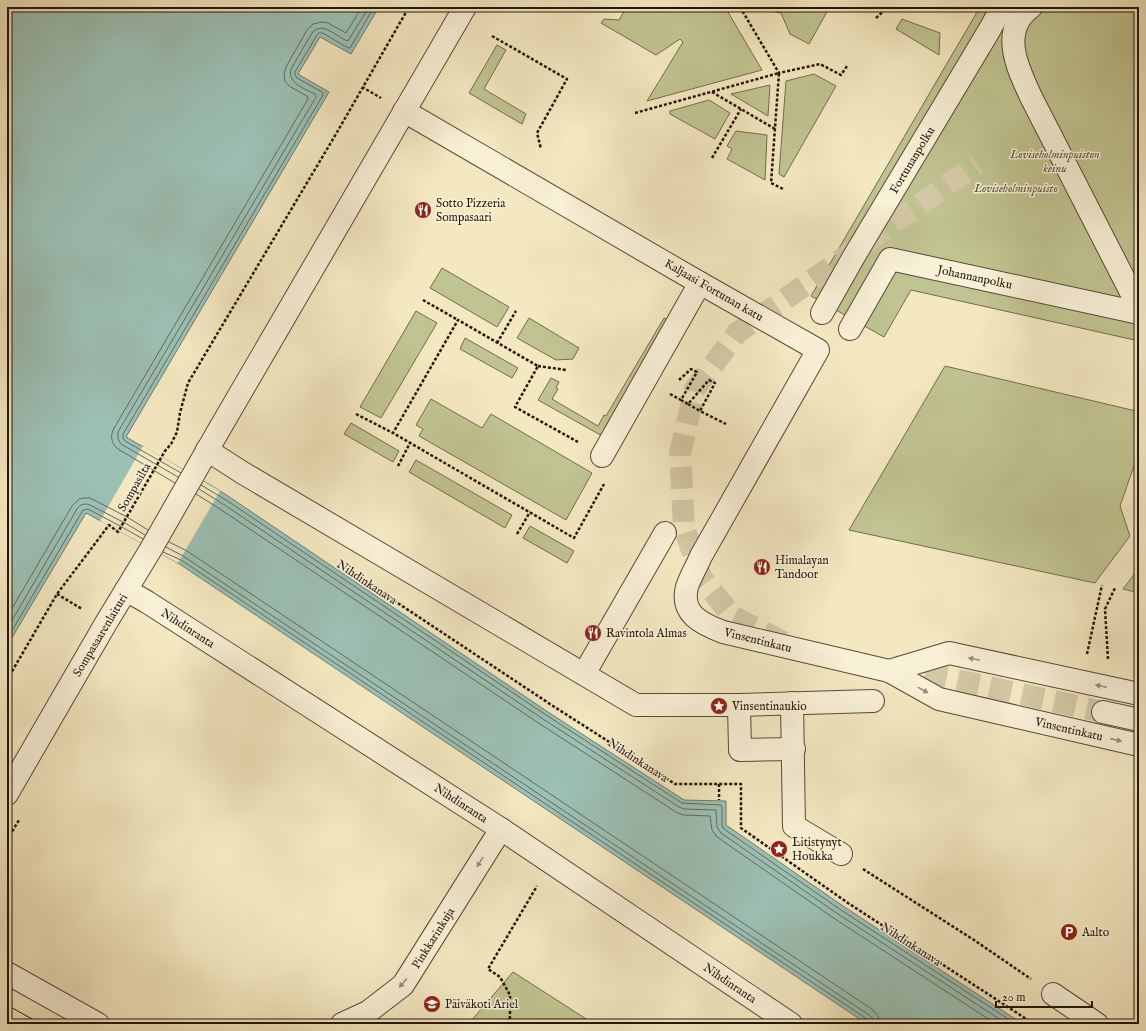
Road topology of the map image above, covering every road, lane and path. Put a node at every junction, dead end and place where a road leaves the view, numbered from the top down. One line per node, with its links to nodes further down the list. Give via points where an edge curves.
1 (409, 7): 54 (path, Sompasilta, via 188,384 177,432 171,444 118,532 109,525 57,594)
2 (465, 7): 13 (street, Sompasaarenlaituri)
3 (740, 7): 10 (path)
4 (888, 7): 7 (path)
5 (1002, 7): 23 (street, Fortunanpolku)
6 (1031, 7): 21 (street, via 1020,19 1014,33 1013,47 1017,66)
7 (876, 18)
8 (492, 36): 16 (path, via 567,79 537,132)
9 (847, 66): 10 (path, via 842,75 820,64)
10 (779, 73): 11 (path); 15 (path)
11 (712, 92): 12 (path); 14 (path)
12 (741, 109): 15 (path); 17 (path)
13 (404, 111): 19 (street, Kaljaasi Fortunan katu); 39 (street, Sompasaarenlaituri)
14 (635, 113)
15 (775, 129): 18 (path, via 771,183)
16 (541, 149)
17 (712, 158)
18 (783, 189)
19 (700, 283): 40 (street); 45 (street, Kaljaasi Fortunan katu, via 818,350)
20 (423, 300): 25 (path)
21 (1139, 308)
22 (516, 311): 27 (path)
23 (822, 313)
24 (1139, 313): 26 (street, Johannanpolku, via 890,259)
25 (458, 320): 27 (path); 37 (path)
26 (850, 329)
27 (497, 343): 28 (path)
28 (538, 366): 29 (path); 40 (path, via 515,407)
29 (566, 370)
30 (676, 382): 32 (path, via 691,369 697,372)
31 (666, 392): 32 (path)
32 (681, 400): 33 (path)
33 (688, 404): 34 (path); 34 (path, via 709,380 715,383)
34 (700, 411): 36 (path)
35 (356, 414): 37 (path)
36 (726, 424)
37 (393, 433): 38 (path)
38 (410, 443): 41 (path); 42 (path)
39 (207, 450): 49 (street, Sompasaarenlaituri); 53 (street)
40 (602, 456): 42 (path, via 616,464 574,538)
41 (398, 466)
42 (530, 512): 44 (path)
43 (665, 533): 53 (street)
44 (517, 534)
45 (702, 556): 52 (street, Vinsentinkatu, via 687,587 686,601 691,614 704,625 723,632)
46 (347, 569): 64 (path, Nihdinkanava, via 675,784)
47 (1102, 585): 50 (path)
48 (1115, 588): 51 (path, via 1105,609)
49 (126, 590): 66 (street, Sompasaarenlaituri); 68 (street, Nihdinranta)
50 (1086, 654)
51 (1108, 659)
52 (889, 672): 55 (street, one-way to 52, via 948,653); 61 (street, Vinsentinkatu, one-way to 61, via 939,699)
53 (584, 674): 58 (street, via 636,705)
54 (7, 680)
55 (1139, 694)
56 (873, 700): 57 (street)
57 (792, 703): 58 (street); 62 (street)
58 (739, 705): 63 (street)
59 (1103, 712): 60 (street)
60 (1139, 720)
61 (1139, 745)
62 (794, 749): 63 (street); 69 (street, via 794,826)
63 (740, 763): 65 (path)
64 (719, 784): 65 (path, Nihdinkanava); 67 (path)
65 (741, 784): 79 (path, Nihdinkanava, via 741,828 848,903)
66 (7, 794)
67 (719, 800)
68 (501, 829): 74 (street, Pinkkarinkuja, one-way to 74, via 403,985 368,1012); 78 (street, Nihdinranta)
69 (841, 854): 72 (path)
70 (538, 884): 75 (path, via 488,969 500,977 510,995)
71 (7, 973): 73 (street)
72 (1053, 994): 80 (street)
73 (98, 1024)
74 (342, 1024)
75 (509, 1024)
76 (546, 1024): 77 (path)
77 (559, 1024)
78 (791, 1024)
79 (1034, 1024)
80 (1097, 1024)

